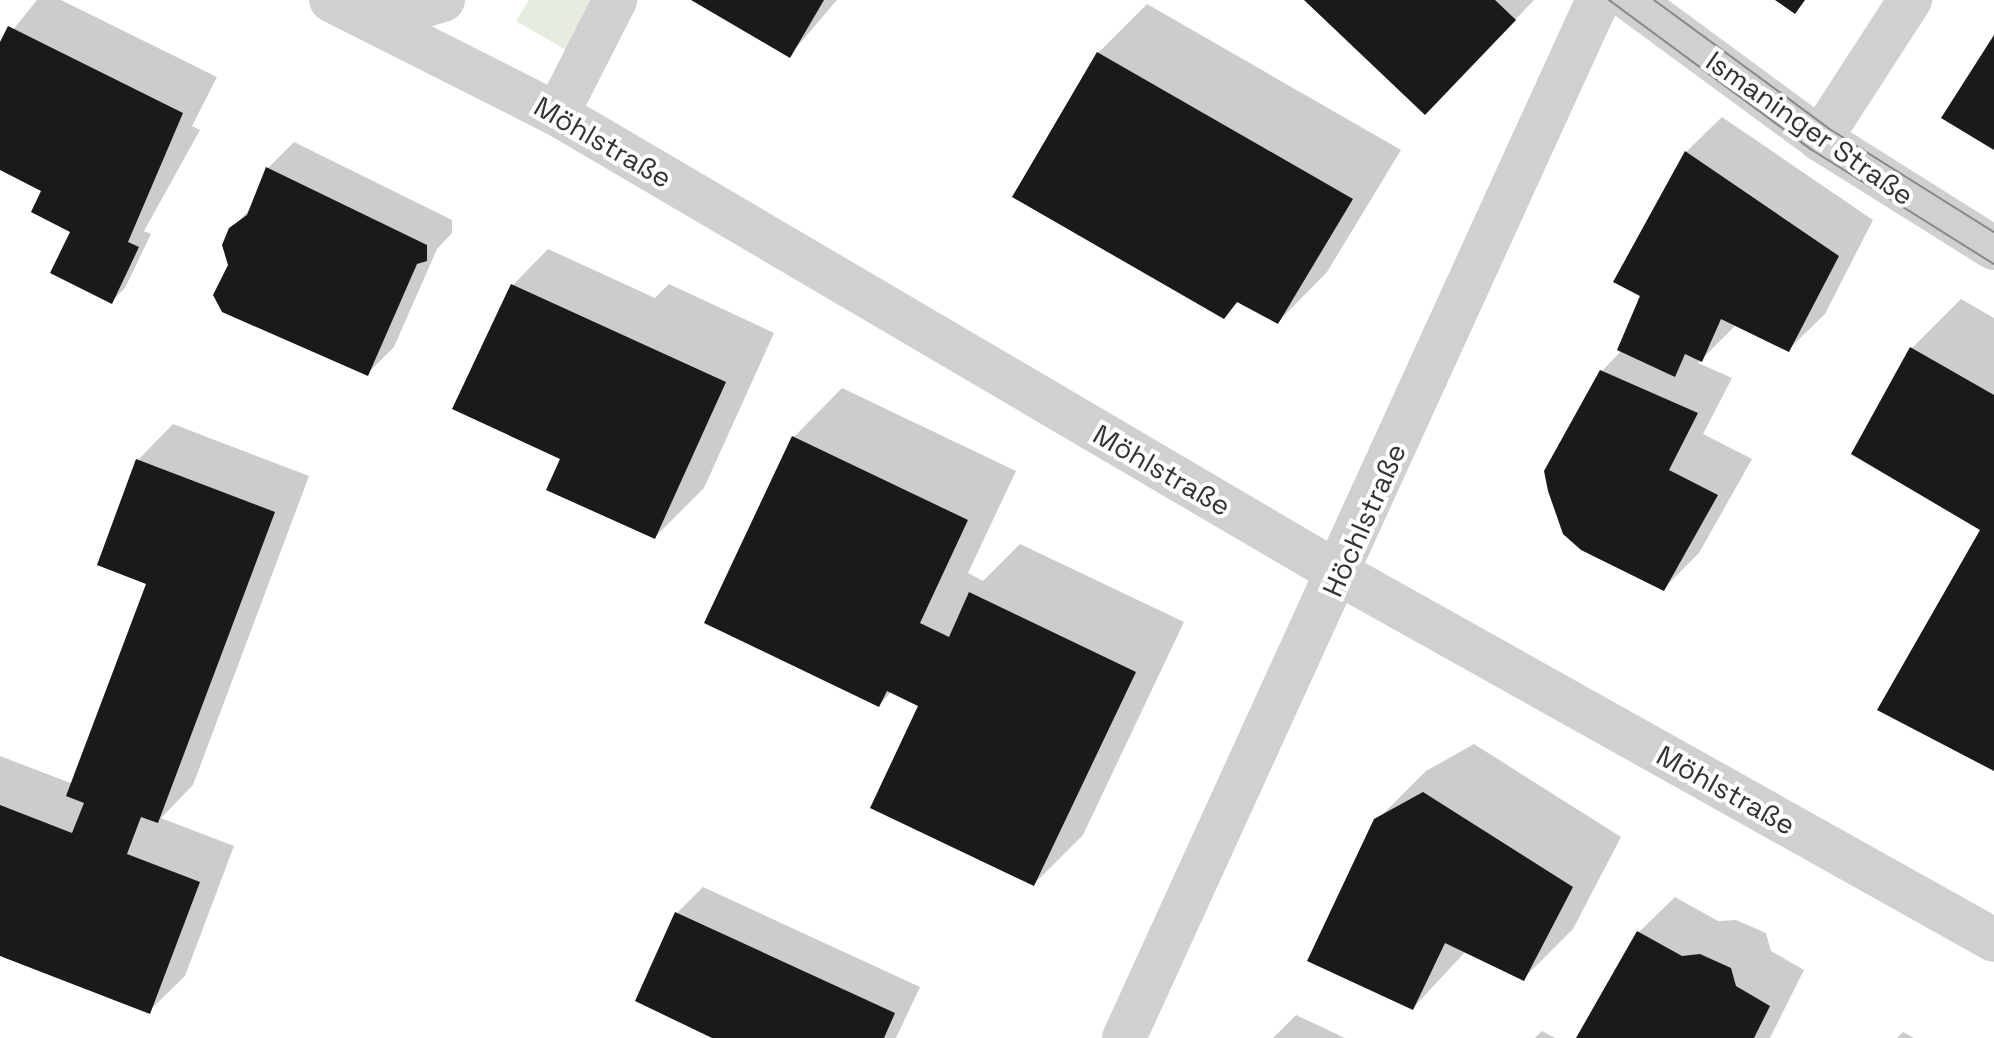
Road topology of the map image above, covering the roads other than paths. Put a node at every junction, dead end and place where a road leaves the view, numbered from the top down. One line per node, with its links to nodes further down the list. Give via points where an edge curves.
1 (331, 0): 7 (street, Möhlstraße)
2 (443, 0): 7 (street)
3 (615, 0): 8 (street)
4 (1598, 0): 11 (street, Höchlstraße)
5 (1631, 0): 9 (street, Ismaninger Straße)
6 (1910, 0): 9 (street)
7 (377, 20): 8 (street, Möhlstraße)
8 (557, 114): 11 (street, Möhlstraße)
9 (1820, 139): 10 (street, Ismaninger Straße)
10 (1994, 248)
11 (1340, 574): 12 (street, Möhlstraße); 13 (street, Höchlstraße)
12 (1994, 940)
13 (1124, 1038)

